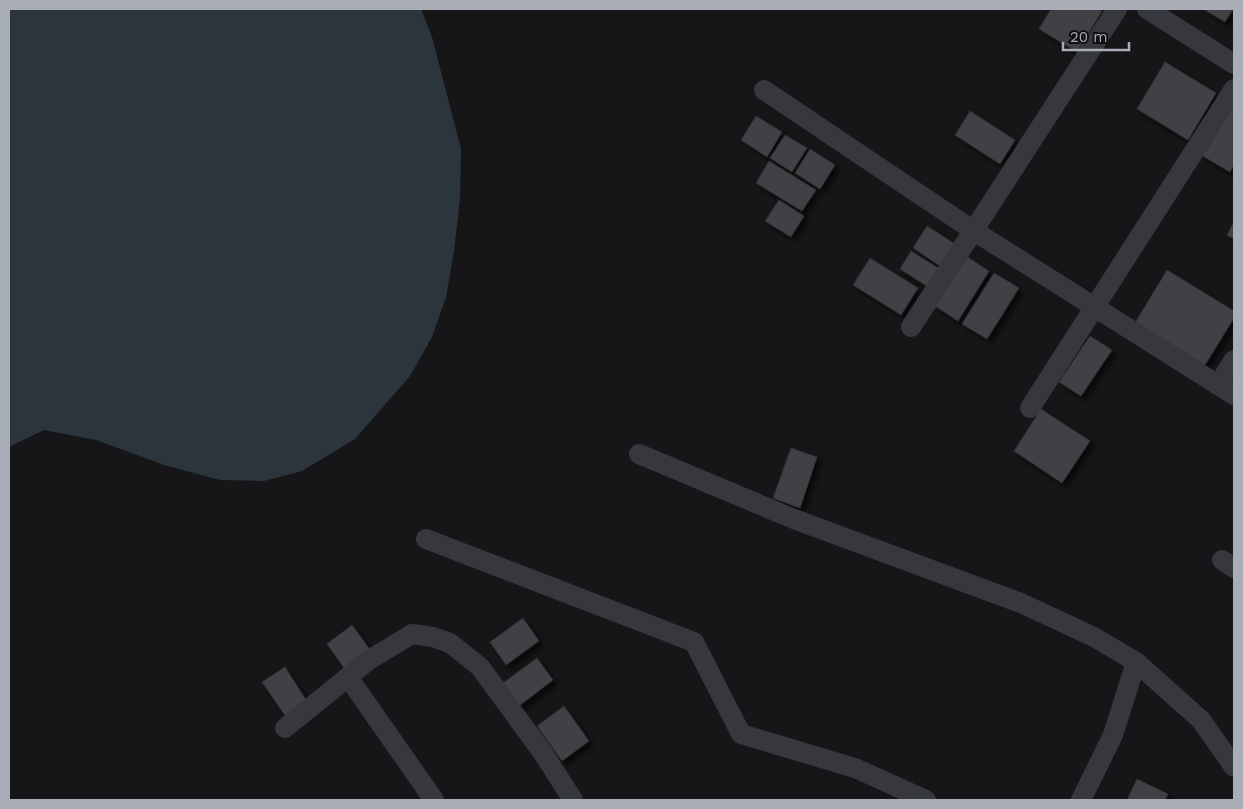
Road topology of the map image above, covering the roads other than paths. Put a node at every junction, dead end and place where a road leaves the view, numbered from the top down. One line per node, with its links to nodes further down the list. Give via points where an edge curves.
1 (1117, 9): 6 (street)
2 (1147, 9): 3 (street)
3 (1234, 64)
4 (1234, 89): 7 (street)
5 (764, 90): 6 (street)
6 (974, 231): 7 (street); 8 (street)
7 (1095, 307): 10 (street); 11 (street)
8 (911, 327)
9 (1234, 360): 10 (street)
10 (1226, 390)
11 (1030, 408)
12 (639, 454): 14 (street, via 794,519 1021,603 1094,637)
13 (426, 539): 20 (street, via 694,642 742,734 855,768)
14 (1136, 662): 17 (street, via 1201,720); 21 (street, via 1113,735)
15 (348, 677): 16 (street); 18 (street); 19 (street, via 412,634 450,643 480,667)
16 (285, 728)
17 (1234, 767)
18 (434, 800)
19 (573, 800)
20 (926, 800)
21 (1081, 800)

